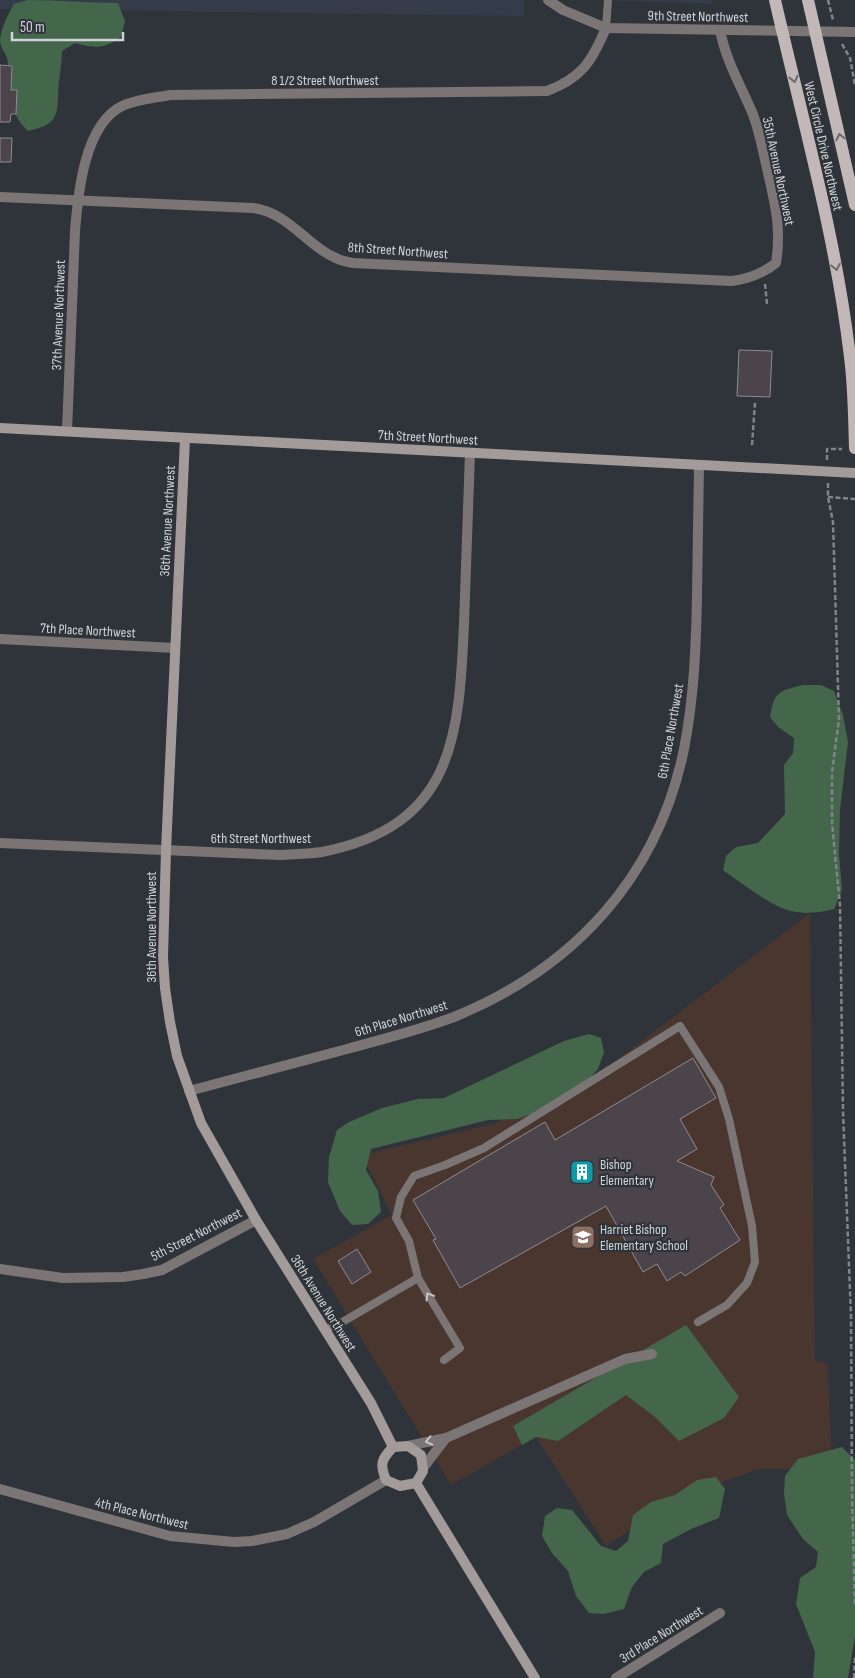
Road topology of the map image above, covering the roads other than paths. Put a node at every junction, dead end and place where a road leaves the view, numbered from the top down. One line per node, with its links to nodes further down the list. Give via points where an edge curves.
1 (548, 0): 5 (street, 9th Street Northwest)
2 (608, 0): 5 (lane)
3 (775, 0): 7 (main road, West Circle Drive Northwest)
4 (808, 0): 8 (main road, West Circle Drive Northwest)
5 (606, 28): 6 (street, 9th Street Northwest); 11 (street, 8 1/2 Street Northwest, via 583,70 547,91 170,95 141,99 120,106 98,131 89,148)
6 (720, 30): 7 (street, 9th Street Northwest); 13 (street, 35th Avenue Northwest, via 726,54 760,139 777,215 779,244)
7 (782, 31): 8 (street, 9th Street Northwest); 17 (main road, West Circle Drive Northwest, one-way to 17, via 843,305 851,367)
8 (815, 32): 9 (street, 9th Street Northwest); 12 (main road, West Circle Drive Northwest, one-way to 8)
9 (855, 32)
10 (0, 197): 11 (street, 8th Street Northwest)
11 (78, 200): 13 (street, 8th Street Northwest, via 267,210 280,216 324,251 353,263 732,281 762,274); 15 (street, 37th Avenue Northwest)
12 (855, 205)
13 (776, 263)
14 (0, 428): 15 (street, 7th Street Northwest)
15 (67, 431): 16 (street, 7th Street Northwest)
16 (185, 439): 18 (street, 7th Street Northwest); 22 (street, 36th Avenue Northwest)
17 (855, 448)
18 (470, 453): 19 (street, 7th Street Northwest); 24 (street, 6th Street Northwest, via 458,708 445,763 431,789 411,812 388,829 321,852 280,855)
19 (699, 465): 20 (street, 7th Street Northwest); 25 (street, 6th Place Northwest, via 695,664 684,750 662,823 650,847 625,888 599,920 571,947 532,976 499,996 453,1017 409,1032)
20 (855, 473)
21 (0, 639): 22 (street, 7th Place Northwest)
22 (175, 648): 24 (street, 36th Avenue Northwest)
23 (0, 843): 24 (street, 6th Street Northwest)
24 (166, 850): 25 (street, 36th Avenue Northwest, via 165,988 177,1056)
25 (189, 1091): 26 (street, 36th Avenue Northwest, via 202,1123)
26 (256, 1220): 27 (street, 5th Street Northwest, via 162,1270 143,1274 63,1278); 30 (street, 36th Avenue Northwest)
27 (0, 1269)
28 (418, 1278): 29 (lane, via 409,1241 396,1218 401,1197 414,1176 484,1148 680,1026 719,1087 752,1226 755,1262 747,1283 727,1305); 30 (lane); 32 (lane, one-way to 28, via 460,1348)
29 (698, 1322)
30 (325, 1330): 35 (street, 36th Avenue Northwest, via 371,1403)
31 (652, 1354): 33 (street, via 625,1359)
32 (444, 1360)
33 (446, 1438): 34 (street, one-way to 34); 36 (street)
34 (408, 1446): 35 (street); 36 (street, via 421,1455)
35 (393, 1447): 37 (street, via 384,1457 381,1468)
36 (423, 1468): 38 (street)
37 (386, 1480): 38 (street, via 400,1486); 39 (street, 4th Place Northwest, via 287,1534 234,1542 170,1536)
38 (416, 1484): 41 (street)
39 (0, 1489)
40 (720, 1613): 42 (street, 3rd Place Northwest)
41 (535, 1678)
42 (616, 1678)

